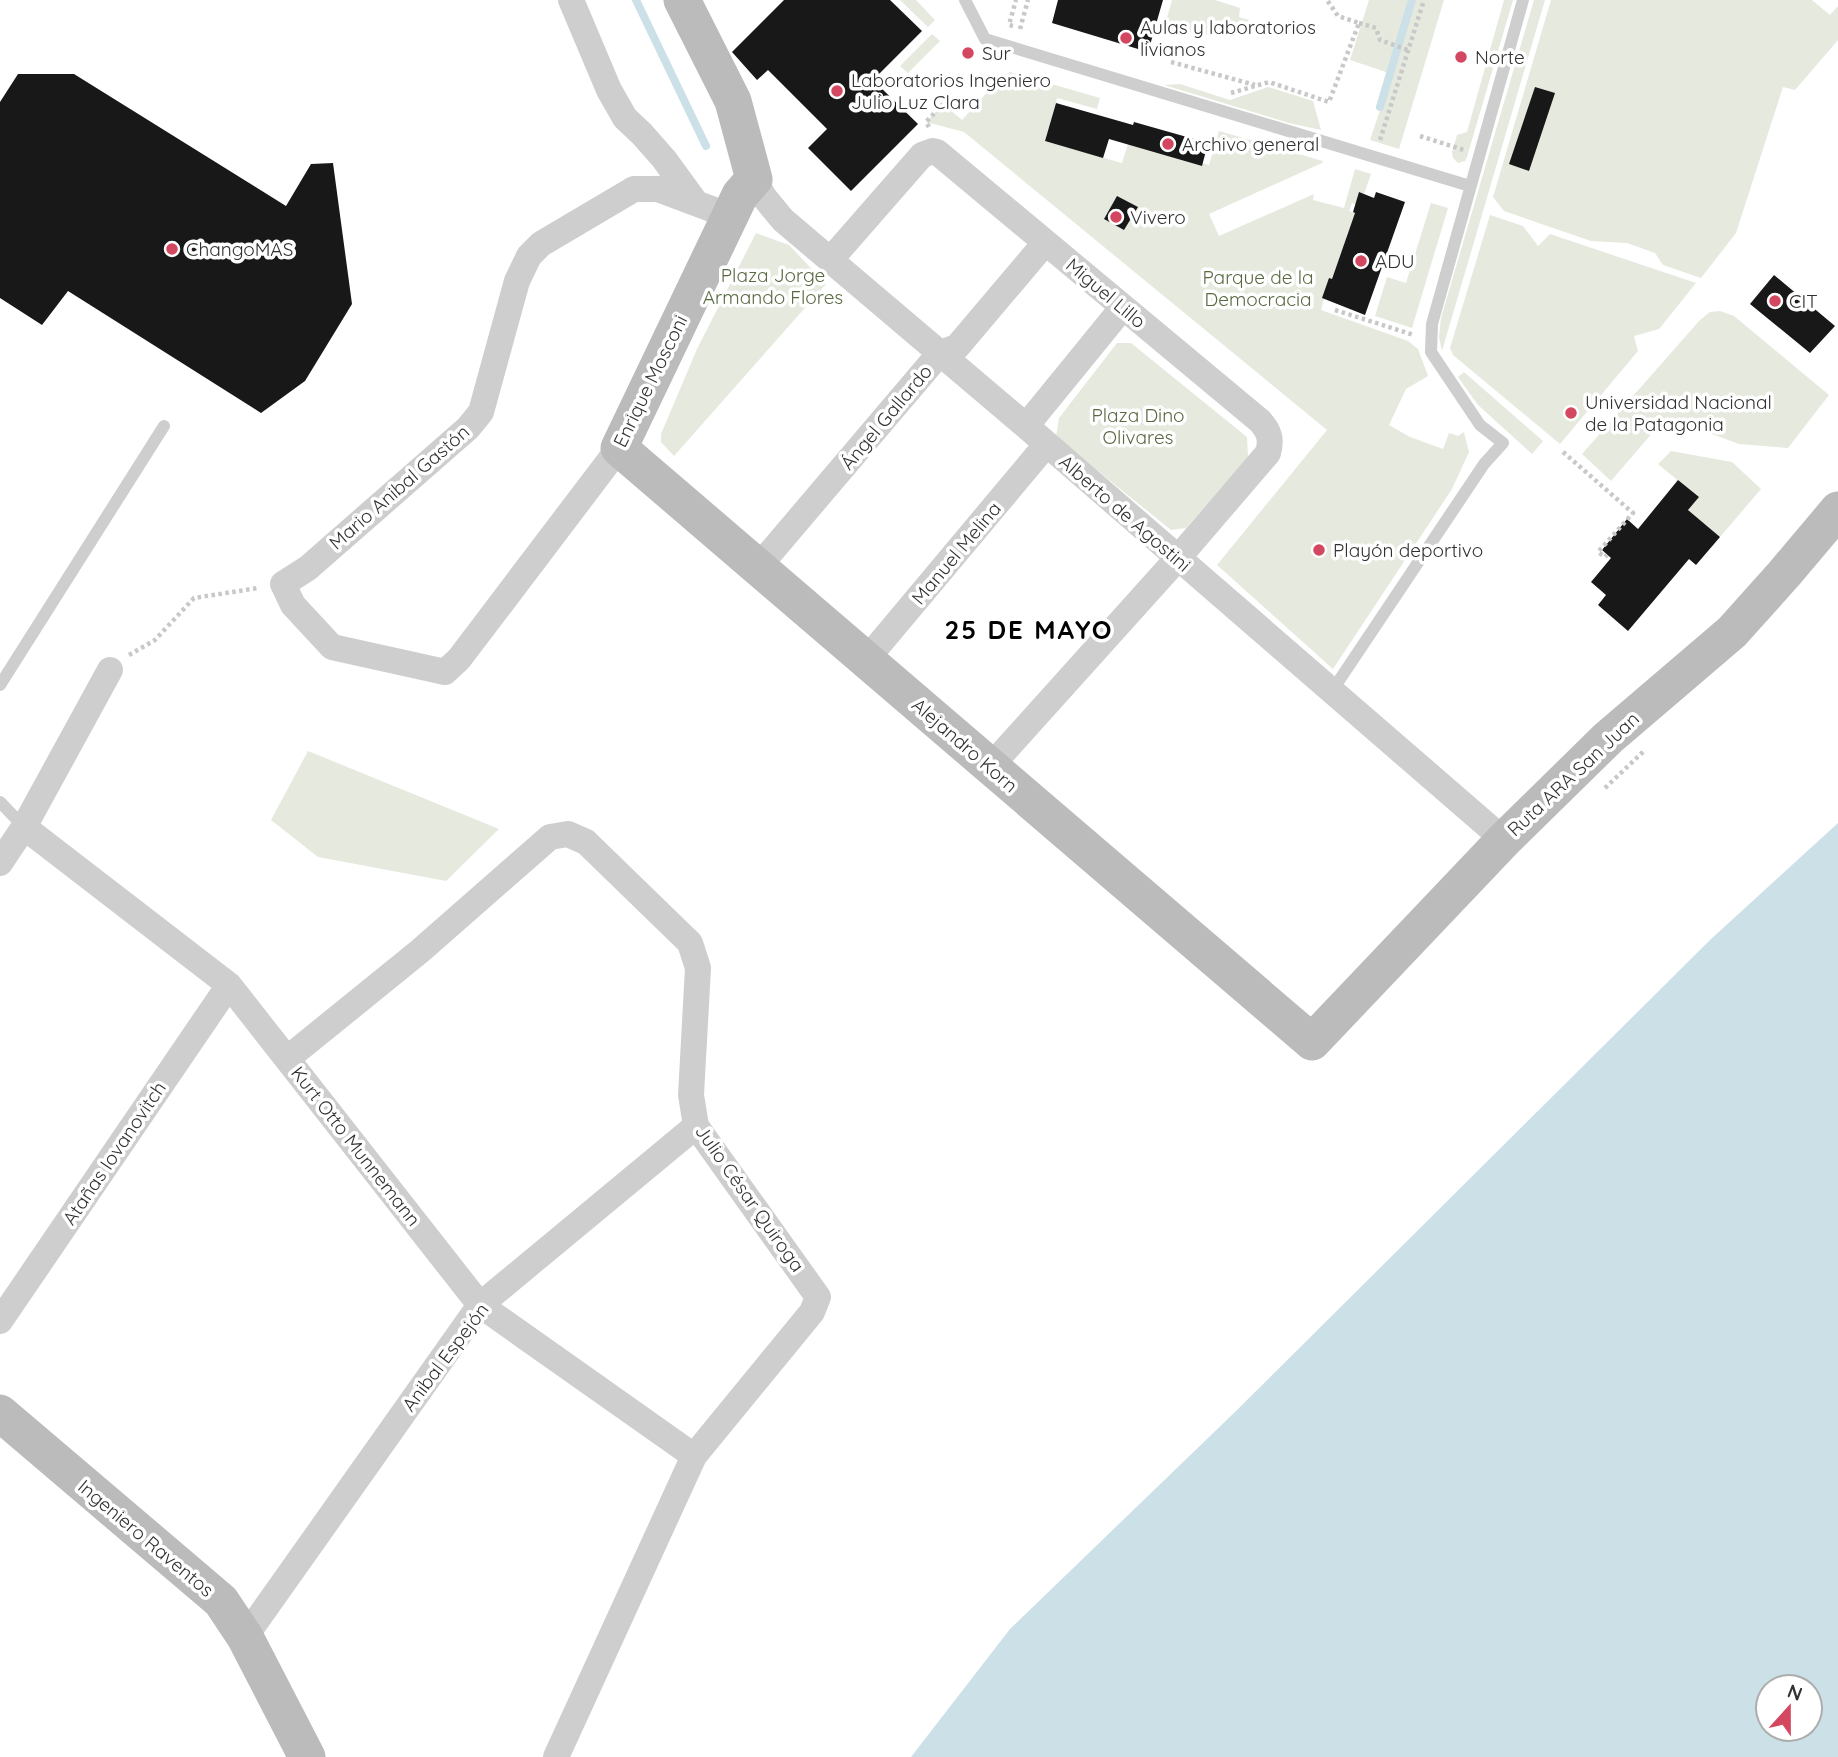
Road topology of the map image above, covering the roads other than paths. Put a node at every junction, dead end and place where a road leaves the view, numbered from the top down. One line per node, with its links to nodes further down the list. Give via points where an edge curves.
1 (571, 0): 7 (street, via 625,118 664,159)
2 (682, 0): 5 (street, via 733,101)
3 (965, 0): 6 (lane, via 985,39)
4 (1523, 0): 6 (lane)
5 (754, 179): 8 (street, Enrique Mosconi); 10 (street, Alberto de Agostini, via 783,220)
6 (1470, 186): 24 (lane, via 1433,324 1431,352 1480,425 1503,443 1484,464)
7 (696, 203): 8 (street, Mario Anibal Gastón); 20 (street, Mario Anibal Gastón, via 658,189 634,189 541,244 529,256 517,281 481,412 308,568)
8 (730, 216): 16 (street, Enrique Mosconi)
9 (1045, 243): 10 (street, Miguel Lillo, via 933,150 922,155); 11 (street, Miguel Lillo); 12 (street, Ángel Gallardo, via 957,347)
10 (831, 260): 12 (street, Alberto de Agostini)
11 (1123, 307): 14 (street); 18 (street, Miguel Lillo, via 1269,432 1268,453)
12 (940, 354): 14 (street, Alberto de Agostini); 19 (street, Ángel Gallardo)
13 (164, 426): 23 (lane)
14 (1026, 426): 15 (street, Alberto de Agostini)
15 (1046, 445): 18 (street, Alberto de Agostini); 21 (street, Manuel Melina)
16 (619, 448): 19 (street, Alejandro Korn); 20 (street, Enrique Mosconi, via 445,672 332,647 293,605)
17 (1838, 510): 28 (street, Ruta ARA San Juan, via 1732,632 1608,738)
18 (1178, 558): 24 (street, Alberto de Agostini); 25 (street)
19 (759, 566): 21 (street, Alejandro Korn)
20 (284, 584)
21 (866, 660): 25 (street, Alejandro Korn)
22 (110, 670): 27 (street)
23 (0, 685)
24 (1332, 691): 28 (street, Alberto de Agostini)
25 (989, 767): 31 (street, Alejandro Korn)
26 (0, 802): 27 (lane)
27 (23, 827): 29 (street); 30 (street, Kurt Otto Munnemann)
28 (1504, 840): 31 (street, Ruta ARA San Juan)
29 (0, 863)
30 (229, 985): 32 (street, Kurt Otto Munnemann); 35 (street, Atañas Iovanovitch)
31 (1312, 1042)
32 (288, 1058): 33 (street, Julio César Quiroga, via 421,951 550,837 568,834 586,842 690,943 698,968 691,1095); 34 (street, Kurt Otto Munnemann)
33 (696, 1126): 34 (street, Anibal Espejón); 37 (street, Julio César Quiroga, via 818,1297 812,1312)
34 (480, 1306): 37 (street, Kurt Otto Munnemann); 38 (street, Anibal Espejón)
35 (0, 1321)
36 (0, 1413): 38 (street, Ingeniero Raventos, via 221,1601)
37 (694, 1455): 40 (street)
38 (245, 1637): 39 (street, Ingeniero Raventos)
39 (307, 1757)
40 (556, 1757)

